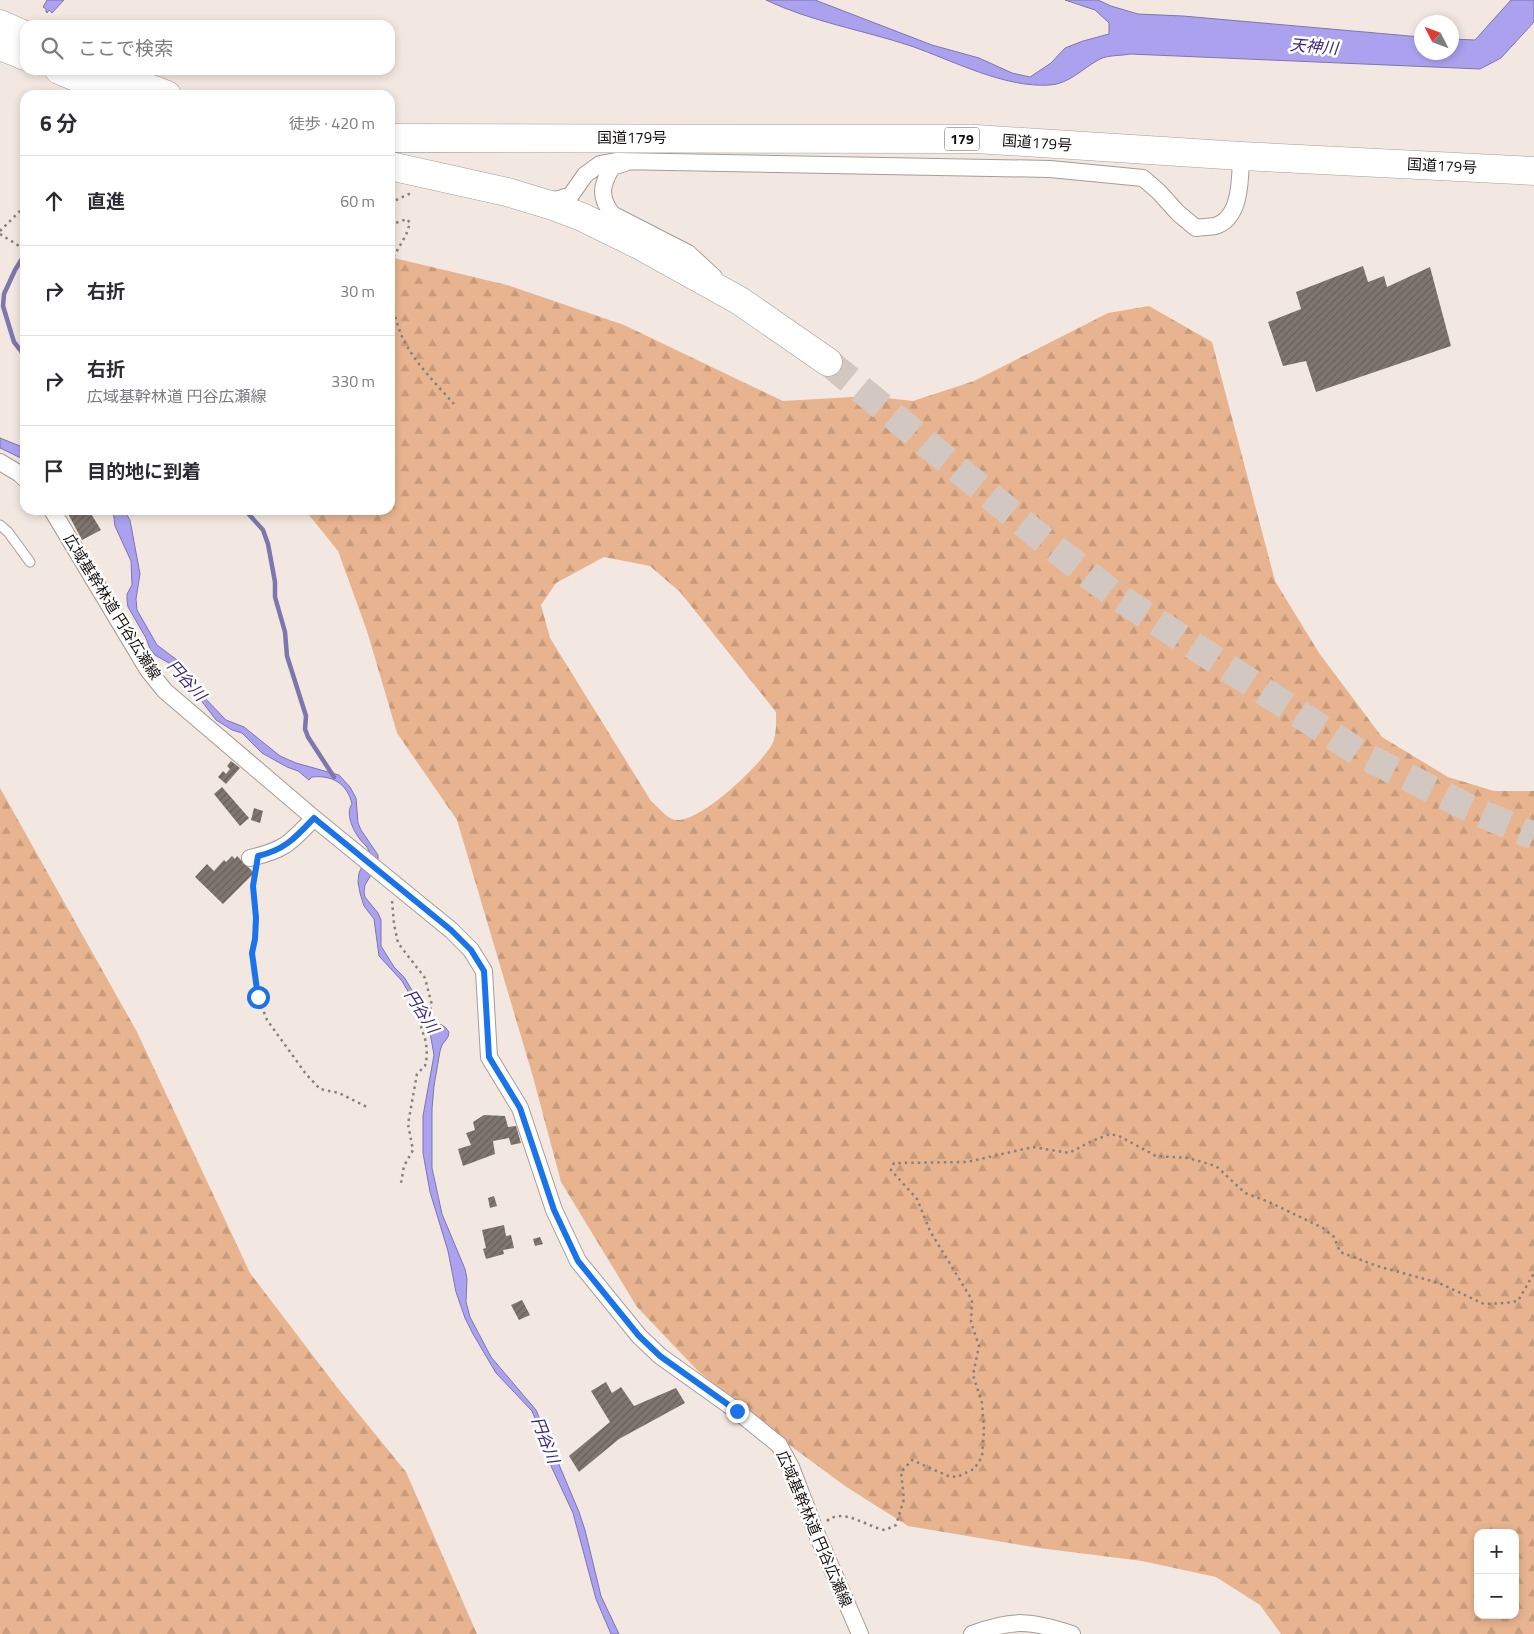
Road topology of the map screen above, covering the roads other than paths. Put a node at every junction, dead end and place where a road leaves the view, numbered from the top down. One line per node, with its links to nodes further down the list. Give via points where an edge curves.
1 (0, 24): 2 (highway)
2 (20, 33)
3 (0, 46): 4 (highway)
4 (20, 54)
5 (71, 75): 7 (highway)
6 (116, 75): 8 (highway)
7 (108, 90)
8 (154, 90)
9 (395, 138): 10 (highway, 国道179号 / 179, via 976,139)
10 (1241, 156): 11 (street, via 1240,192 1230,216 1217,226 1196,228 1143,178 1050,169); 13 (highway, 国道179号 / 179)
11 (634, 160): 14 (street, via 600,164 585,175 571,196); 15 (street, via 612,167 608,174 603,188 604,203 612,214 688,253)
12 (395, 167): 14 (highway)
13 (1534, 171)
14 (540, 202): 15 (highway, via 591,221)
15 (740, 301): 16 (highway)
16 (828, 362)
17 (0, 462): 18 (street)
18 (20, 474)
19 (55, 515): 22 (street, 広域基幹林道 円谷広瀬線, via 148,670 164,691)
20 (0, 525): 21 (lane)
21 (30, 562)
22 (314, 818): 23 (street, via 286,845); 24 (street, 広域基幹林道 円谷広瀬線, via 471,950 484,971 489,1057 520,1108 554,1210 578,1261 639,1336 660,1356 779,1445)
23 (254, 857)
24 (860, 1634)
25 (972, 1634): 26 (street, via 1014,1622 1053,1627)
26 (1072, 1634)

